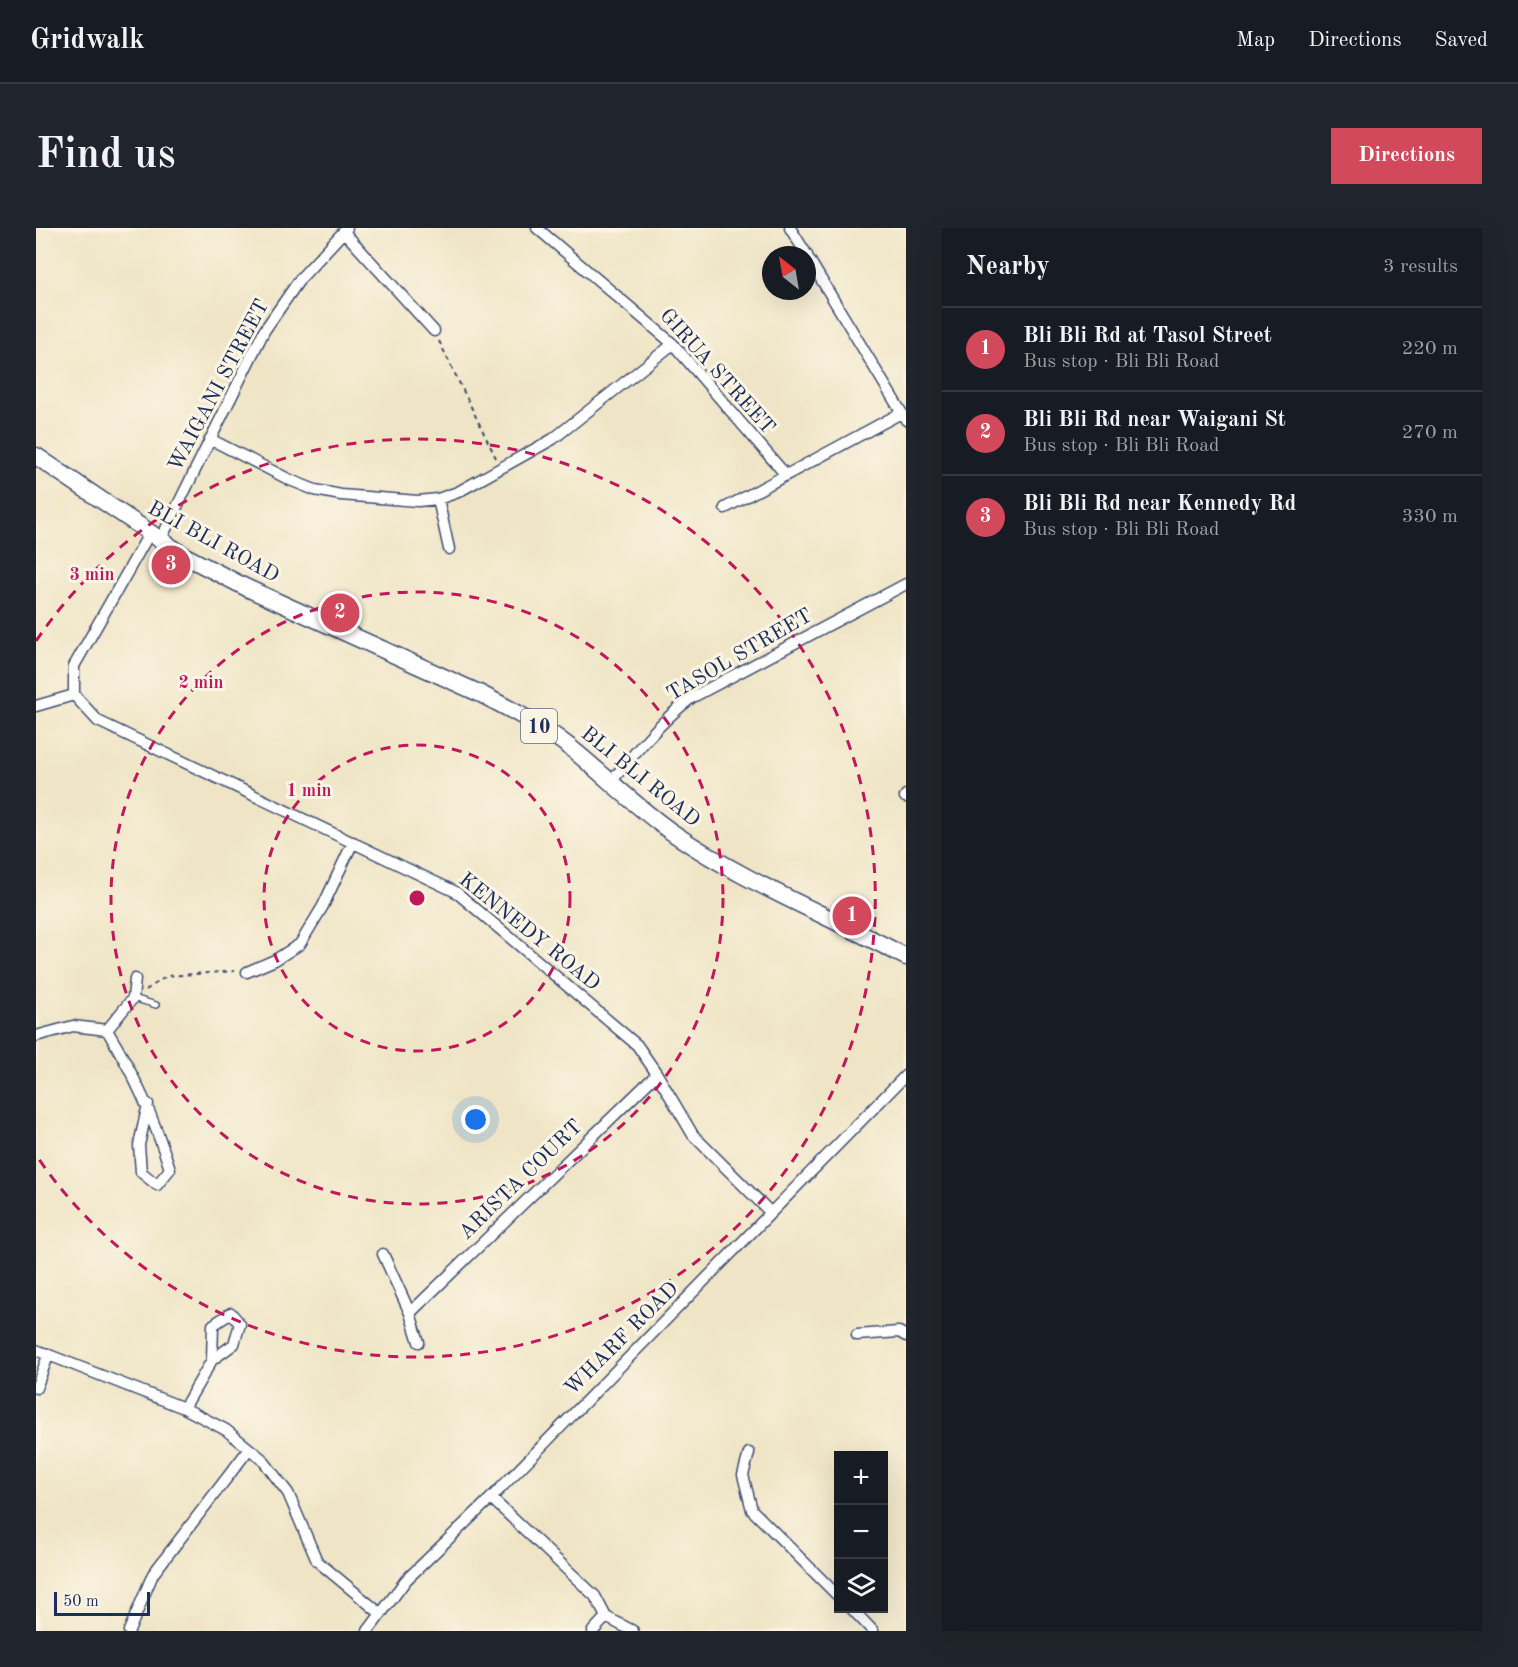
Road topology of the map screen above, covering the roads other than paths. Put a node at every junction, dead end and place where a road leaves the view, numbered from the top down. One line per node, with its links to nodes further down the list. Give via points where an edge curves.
1 (537, 228): 7 (street, GIRUA STREET)
2 (790, 228): 4 (street)
3 (346, 230): 6 (street); 9 (street, WAIGANI STREET, via 300,279 264,331)
4 (801, 246)
5 (816, 270): 8 (street)
6 (434, 331)
7 (673, 344): 11 (street, GIRUA STREET); 12 (street, via 565,431 501,469)
8 (904, 416): 11 (street)
9 (210, 439): 12 (street, via 315,490 418,501); 14 (street, WAIGANI STREET)
10 (36, 456): 14 (main road, BLI BLI ROAD / 10)
11 (785, 474): 13 (street)
12 (438, 499): 15 (street)
13 (725, 508)
14 (155, 537): 17 (street, via 74,666); 19 (main road, BLI BLI ROAD / 10, via 247,588 515,712 566,744)
15 (449, 549)
16 (906, 584): 19 (street, TASOL STREET, via 691,698 655,729)
17 (74, 695): 18 (street); 20 (street, KENNEDY ROAD, via 98,721)
18 (36, 706)
19 (611, 782): 21 (main road, BLI BLI ROAD / 10, via 674,833 718,861)
20 (353, 842): 22 (street, via 300,944); 28 (street, KENNEDY ROAD, via 456,892 637,1046)
21 (906, 957)
22 (247, 972)
23 (135, 979): 24 (street)
24 (133, 998): 25 (lane); 26 (street)
25 (156, 1005)
26 (107, 1030): 27 (street, via 73,1026); 30 (street)
27 (36, 1036)
28 (657, 1074): 31 (street, KENNEDY ROAD, via 693,1135); 33 (street, ARISTA COURT)
29 (906, 1075): 31 (street, WHARF ROAD)
30 (148, 1104): 30 (street, via 170,1169 157,1185 141,1172 139,1145)
31 (771, 1213): 44 (street, WHARF ROAD)
32 (383, 1254): 33 (street)
33 (410, 1313): 36 (street)
34 (857, 1335): 35 (street, via 899,1332)
35 (906, 1336)
36 (419, 1342)
37 (36, 1350): 38 (street)
38 (48, 1356): 40 (street); 41 (street)
39 (212, 1360): 41 (street)
40 (36, 1388)
41 (184, 1408): 42 (street, via 226,1430)
42 (249, 1449): 47 (street, via 262,1459 288,1493 317,1561); 49 (street, via 153,1574)
43 (749, 1453): 45 (street, via 743,1475 752,1510)
44 (491, 1498): 47 (street, WHARF ROAD, via 406,1580); 48 (street, via 595,1596)
45 (834, 1592)
46 (856, 1613): 53 (street)
47 (381, 1614): 50 (street, WHARF ROAD)
48 (606, 1617): 51 (street); 52 (street)
49 (129, 1631)
50 (368, 1631)
51 (593, 1631)
52 (633, 1631)
53 (873, 1631)

